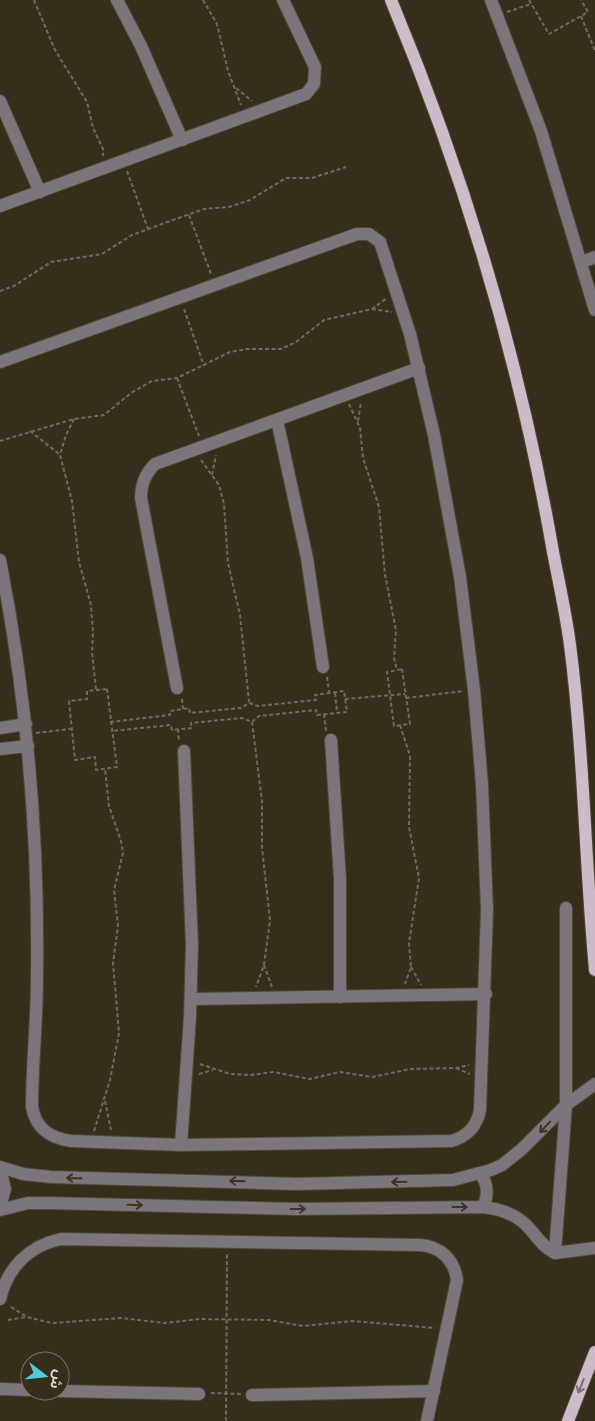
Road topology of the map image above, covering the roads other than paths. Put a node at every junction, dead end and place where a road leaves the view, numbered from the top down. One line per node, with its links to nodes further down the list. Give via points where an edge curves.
1 (117, 0): 6 (street)
2 (283, 0): 6 (street, via 313,62 316,78 306,94)
3 (391, 0): 24 (main road, via 431,103 482,254 509,345 534,449 570,644)
4 (491, 0): 10 (street, via 541,131)
5 (0, 101): 7 (street)
6 (182, 140): 7 (street)
7 (40, 192): 8 (street)
8 (0, 206)
9 (595, 257): 10 (street)
10 (582, 262): 11 (street)
11 (595, 310)
12 (0, 362): 13 (street, via 365,233 377,238 382,246)
13 (419, 368): 14 (street); 25 (street, via 452,530 474,690 486,871)
14 (277, 420): 16 (street, via 307,558); 17 (street, via 155,464 146,474 141,492)
15 (0, 560): 19 (street)
16 (322, 667)
17 (177, 688)
18 (0, 728): 19 (street)
19 (27, 735): 21 (street); 30 (street, via 36,888 37,978 32,1107 38,1125 62,1140)
20 (331, 740): 26 (street, via 340,879)
21 (0, 749)
22 (184, 750): 27 (street, via 192,902)
23 (566, 908): 29 (street)
24 (595, 970)
25 (486, 994): 26 (street); 30 (street, via 479,1117 472,1129 457,1139)
26 (340, 997): 27 (street)
27 (191, 999): 30 (street)
28 (595, 1084): 29 (street)
29 (566, 1105): 32 (street, one-way to 32, via 513,1158); 36 (street)
30 (181, 1144)
31 (0, 1167): 32 (street, one-way to 31, via 453,1180 421,1182 297,1184 37,1176); 34 (street, via 6,1189)
32 (480, 1173): 33 (street, via 488,1193)
33 (483, 1207): 34 (street, one-way to 33, via 37,1203 297,1209); 36 (street, via 501,1210 518,1218)
34 (0, 1208)
35 (595, 1248): 36 (street)
36 (555, 1253)
37 (0, 1299): 42 (street, via 6,1280 16,1265 28,1253 52,1241 426,1245 445,1254 456,1273 457,1288)
38 (595, 1352): 46 (main road, one-way to 46)
39 (0, 1389): 40 (street)
40 (20, 1390)
41 (70, 1391): 43 (street)
42 (434, 1391): 44 (street); 45 (street)
43 (197, 1394)
44 (248, 1394)
45 (427, 1421)
46 (568, 1421)

